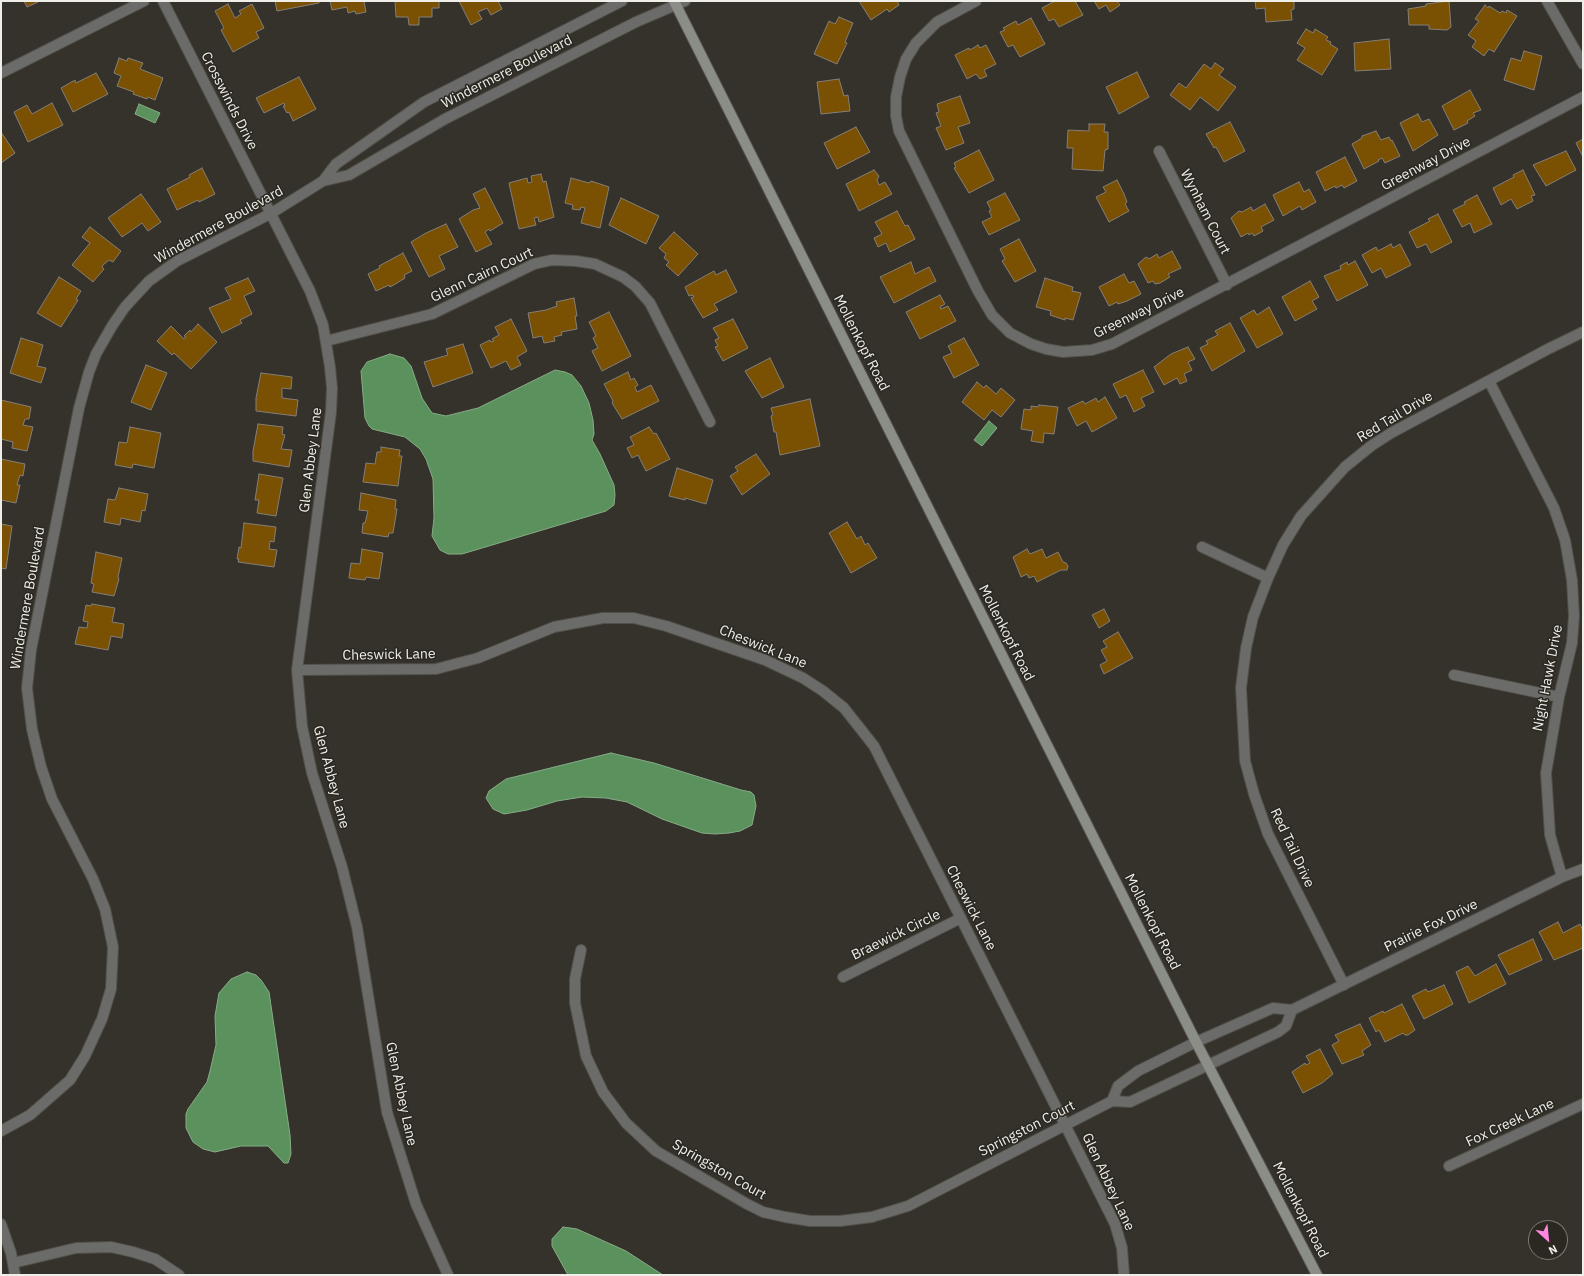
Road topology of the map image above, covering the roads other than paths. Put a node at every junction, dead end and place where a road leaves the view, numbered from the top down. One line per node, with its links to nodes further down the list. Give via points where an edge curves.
1 (144, 1): 8 (street)
2 (163, 1): 12 (street, Crosswinds Drive)
3 (622, 1): 11 (street, Windermere Boulevard, via 424,102 336,164)
4 (976, 1): 13 (street, Greenway Drive, via 937,22 916,43 906,59 900,77 896,116 903,143 984,304 992,315 1010,333 1031,344 1063,352 1092,350 1112,344)
5 (1547, 1): 7 (street)
6 (678, 3): 11 (street, Windermere Boulevard, via 445,119 348,176); 30 (street, Mollenkopf Road)
7 (1583, 64)
8 (1, 73)
9 (1583, 97): 13 (street, Greenway Drive)
10 (1159, 151): 13 (street, Wynham Court)
11 (323, 181): 12 (street, Windermere Boulevard)
12 (270, 214): 15 (street, Glen Abbey Lane, via 318,310); 35 (street, Windermere Boulevard, via 177,261 149,281 125,307 112,326 89,372 79,408 31,650 27,688 32,729 52,799 93,879 105,909 113,947 111,990 102,1019 85,1056 70,1080 30,1115)
13 (1227, 285)
14 (1583, 332): 16 (street, Red Tail Drive)
15 (326, 341): 17 (street, Glenn Cairn Court, via 432,314 534,264 552,260 595,264 623,277 650,303); 20 (street, Glen Abbey Lane, via 332,388 331,412)
16 (1489, 381): 19 (street, Red Tail Drive, via 1391,433 1344,467 1301,516 1283,545); 22 (street, Night Hawk Drive, via 1554,508 1565,540 1572,580 1574,616 1572,644)
17 (710, 422)
18 (1202, 547): 19 (street)
19 (1268, 578): 28 (street, Red Tail Drive, via 1253,617 1246,648 1241,688 1245,761 1268,834)
20 (297, 670): 25 (street, Cheswick Lane, via 436,669 478,658 554,627 603,618 634,618 666,626 765,660 803,678 823,691 844,708 862,729 874,746); 41 (street, Glen Abbey Lane, via 307,753 342,867 357,927 388,1112 416,1204)
21 (1454, 675): 22 (street)
22 (1559, 697): 24 (street, Night Hawk Drive, via 1546,773 1550,835)
23 (1583, 869): 24 (street, Prairie Fox Drive)
24 (1562, 877): 28 (street, Prairie Fox Drive)
25 (961, 918): 27 (street, Braewick Circle); 34 (street, Cheswick Lane)
26 (581, 950): 34 (street, Springston Court, via 575,979 575,1003 581,1035 593,1073 612,1106 626,1124 656,1150 763,1212 810,1221 872,1217 908,1206)
27 (843, 977)
28 (1344, 985): 29 (street, Prairie Fox Drive)
29 (1292, 1010): 30 (street, via 1273,1008); 31 (street, via 1286,1026)
30 (1196, 1042): 31 (street, Mollenkopf Road); 32 (street, via 1138,1071 1118,1086)
31 (1208, 1065): 32 (street, Springston Court, via 1130,1102); 43 (street, Mollenkopf Road)
32 (1112, 1101): 34 (street, Springston Court)
33 (1583, 1104): 36 (street, Fox Creek Lane)
34 (1066, 1125): 42 (street, Glen Abbey Lane, via 1115,1224 1122,1248)
35 (1, 1131)
36 (1449, 1166)
37 (1, 1224): 38 (street)
38 (13, 1263): 39 (street); 40 (street, via 76,1248 111,1248 155,1259)
39 (15, 1275)
40 (179, 1275)
41 (448, 1275)
42 (1124, 1275)
43 (1317, 1275)

